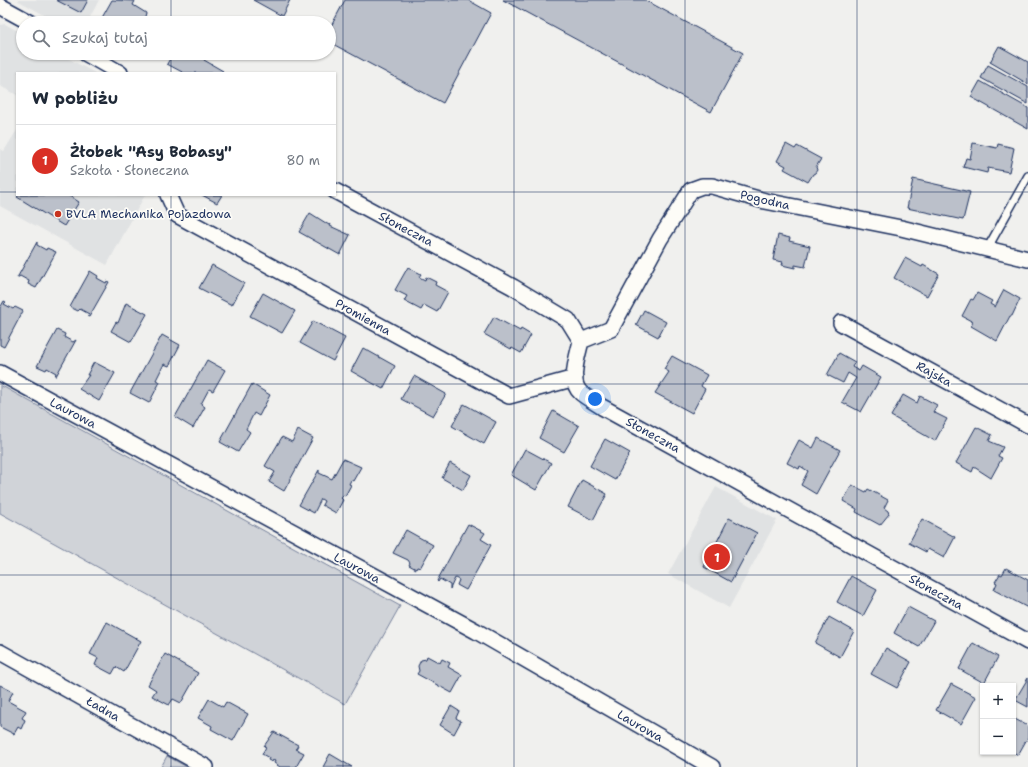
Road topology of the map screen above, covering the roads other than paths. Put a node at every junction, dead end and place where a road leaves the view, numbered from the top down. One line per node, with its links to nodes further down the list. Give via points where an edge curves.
1 (0, 6): 2 (street)
2 (18, 16)
3 (97, 60): 4 (street)
4 (118, 72)
5 (1028, 176): 8 (lane)
6 (336, 192): 11 (street, Słoneczna, via 513,286 568,320)
7 (168, 196): 13 (street, Promienna, via 177,215 509,396)
8 (987, 249): 9 (street, Pogodna); 11 (street, Pogodna, via 901,228 765,201 712,186 702,186 691,190 660,239 610,329)
9 (1028, 259)
10 (841, 323): 14 (street, Rajska)
11 (581, 341): 13 (street)
12 (0, 373): 18 (street, Laurowa, via 476,631)
13 (575, 378): 15 (street, Słoneczna, via 580,392 602,407)
14 (1028, 426)
15 (1028, 642)
16 (0, 652): 17 (street, Ładna)
17 (206, 767)
18 (712, 767)

